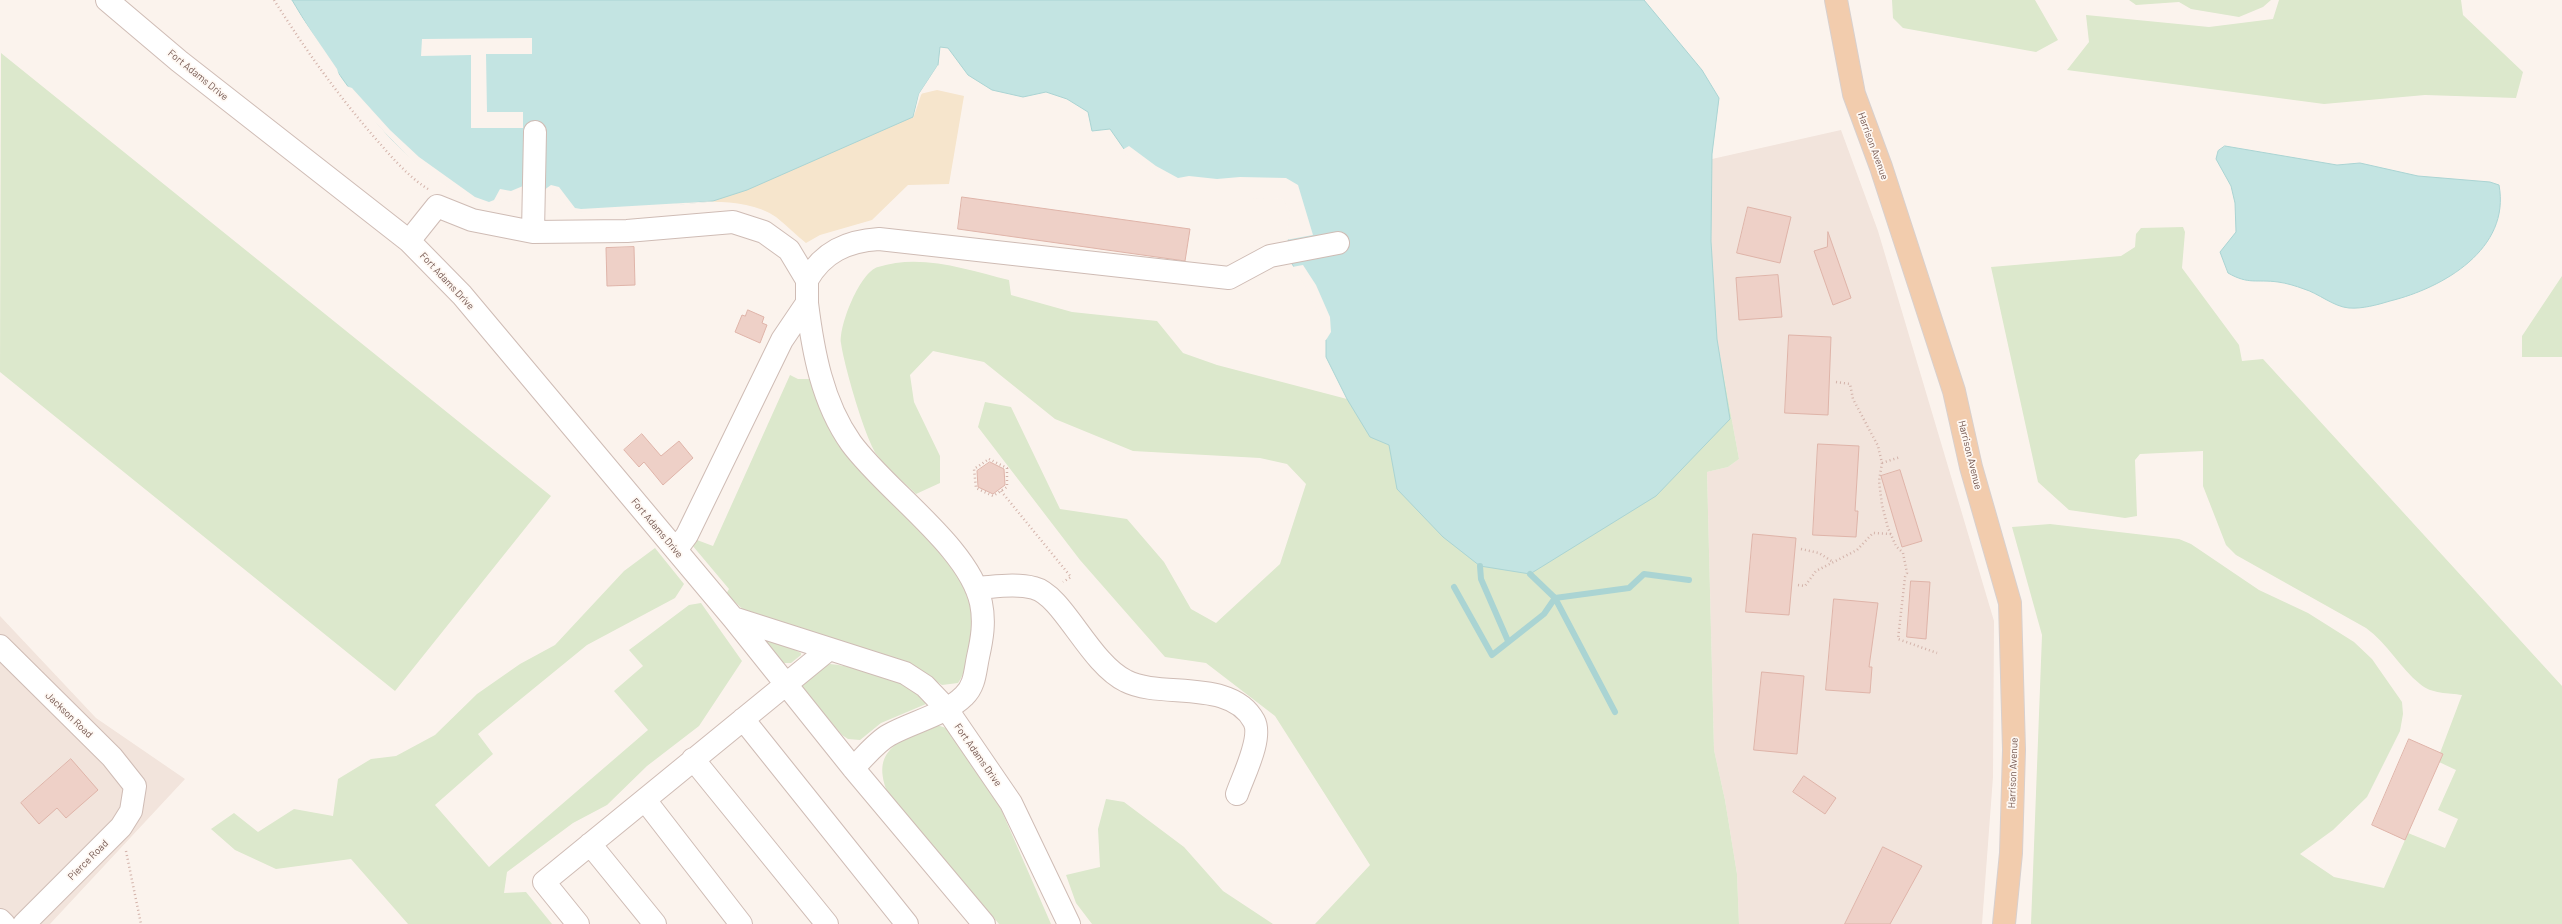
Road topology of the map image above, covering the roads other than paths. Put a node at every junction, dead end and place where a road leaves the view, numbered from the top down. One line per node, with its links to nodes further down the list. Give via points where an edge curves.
1 (107, 0): 5 (street, Fort Adams Drive, via 178,61)
2 (1836, 0): 33 (main road, Harrison Avenue, via 1854,94 1881,167 1954,391 2010,602 2014,750 2011,854)
3 (535, 132): 4 (street)
4 (533, 232): 5 (street, via 472,220 437,206); 7 (street, via 627,231 733,222 764,232 789,250)
5 (409, 241): 9 (street, Fort Adams Drive, via 462,295)
6 (1338, 243): 7 (street, via 1270,256 1229,278 886,240 866,240 834,250 820,260)
7 (806, 280): 8 (street)
8 (807, 303): 9 (street, via 782,340 687,535); 10 (street, via 817,367 851,443 953,551)
9 (676, 550): 11 (street, Fort Adams Drive)
10 (976, 588): 15 (street, via 983,616 983,641 974,680 964,696); 20 (street, via 1027,587 1047,595 1087,646 1116,676 1136,685 1210,694 1238,704 1255,723 1255,743)
11 (733, 618): 13 (street, Fort Adams Drive); 14 (street, Fort Adams Drive)
12 (0, 646): 19 (street, Jackson Road, via 112,757)
13 (828, 650): 14 (street); 15 (street, Fort Adams Drive, via 905,673 925,686)
14 (785, 684): 16 (street); 18 (street, Fort Adams Drive)
15 (946, 708): 18 (street, via 887,736); 32 (street, Fort Adams Drive, via 1011,803)
16 (743, 719): 17 (street); 30 (street)
17 (693, 759): 21 (street); 29 (street)
18 (853, 768): 31 (street, Fort Adams Drive)
19 (135, 786): 25 (street, Pierce Road, via 131,811 121,827)
20 (1237, 794)
21 (645, 800): 22 (street); 28 (street)
22 (590, 844): 26 (street, via 544,882); 27 (street)
23 (0, 920): 24 (street)
24 (4, 924)
25 (24, 924)
26 (578, 924)
27 (656, 924)
28 (741, 924)
29 (827, 924)
30 (907, 924)
31 (984, 924)
32 (1069, 924)
33 (2004, 924)

